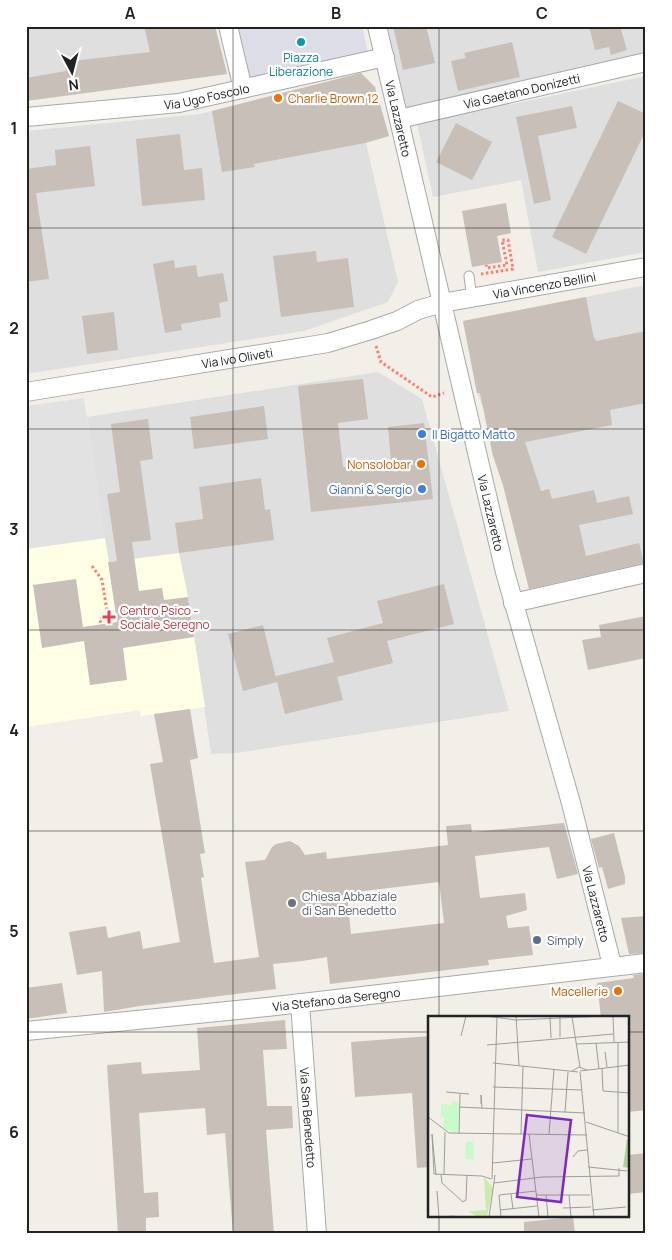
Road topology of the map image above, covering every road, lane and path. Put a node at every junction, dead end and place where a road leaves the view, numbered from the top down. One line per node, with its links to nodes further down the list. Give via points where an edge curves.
1 (228, 26): 5 (street)
2 (378, 26): 3 (street)
3 (385, 57): 5 (street, Via Ugo Foscolo); 7 (street, Via Lazzaretto)
4 (646, 62): 7 (street, Via Gaetano Donizetti)
5 (244, 89): 6 (street, Via Ugo Foscolo, via 179,103)
6 (26, 117)
7 (399, 119): 12 (street, Via Lazzaretto)
8 (646, 267): 11 (street, Via Vincenzo Bellini)
9 (482, 269): 10 (path, via 507,265 502,240 508,240 512,269)
10 (469, 276): 11 (lane)
11 (472, 299): 12 (street, Via Vincenzo Bellini)
12 (442, 304): 13 (street, Via Ivo Oliveti, via 418,310); 14 (street, Via Lazzaretto)
13 (371, 330): 14 (path, via 381,362 432,397); 15 (street, Via Ivo Oliveti, via 328,343)
14 (462, 388): 18 (street, Via Lazzaretto)
15 (26, 392)
16 (92, 566): 19 (path, via 102,580 108,617 100,618)
17 (646, 573): 18 (street)
18 (513, 603): 21 (street, Via Lazzaretto, via 571,803)
19 (101, 625)
20 (646, 962): 21 (street, Via Stefano da Seregno)
21 (612, 965): 22 (street, Via Stefano da Seregno)
22 (300, 1003): 23 (street, Via Stefano da Seregno); 24 (street, Via San Benedetto)
23 (26, 1031)
24 (316, 1234)

